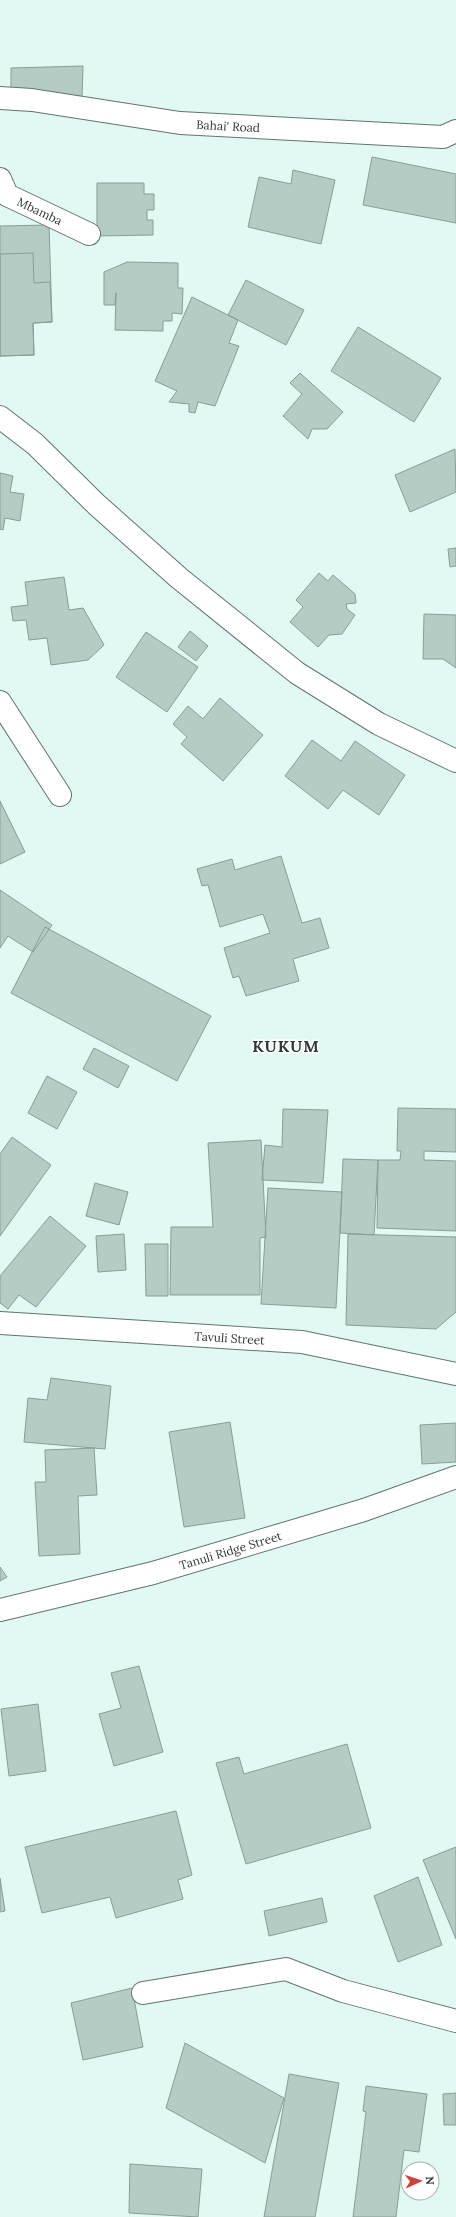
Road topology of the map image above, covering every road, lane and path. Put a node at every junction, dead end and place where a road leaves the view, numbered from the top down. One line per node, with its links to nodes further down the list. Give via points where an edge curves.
1 (0, 98): 2 (street, Bahai' Road, via 32,100 180,123 443,137)
2 (456, 131)
3 (0, 179): 4 (street, Mbamba, via 7,195)
4 (89, 234)
5 (0, 417): 7 (street, via 35,444 97,505 179,578 297,673 379,724)
6 (0, 702): 8 (street)
7 (456, 761)
8 (60, 794)
9 (0, 1323): 10 (street, Tavuli Street, via 302,1342)
10 (456, 1374)
11 (456, 1477): 12 (street, Tanuli Ridge Street, via 364,1510 153,1573)
12 (0, 1610)
13 (143, 1993): 14 (street, via 286,1969 343,1991)
14 (456, 2021)

